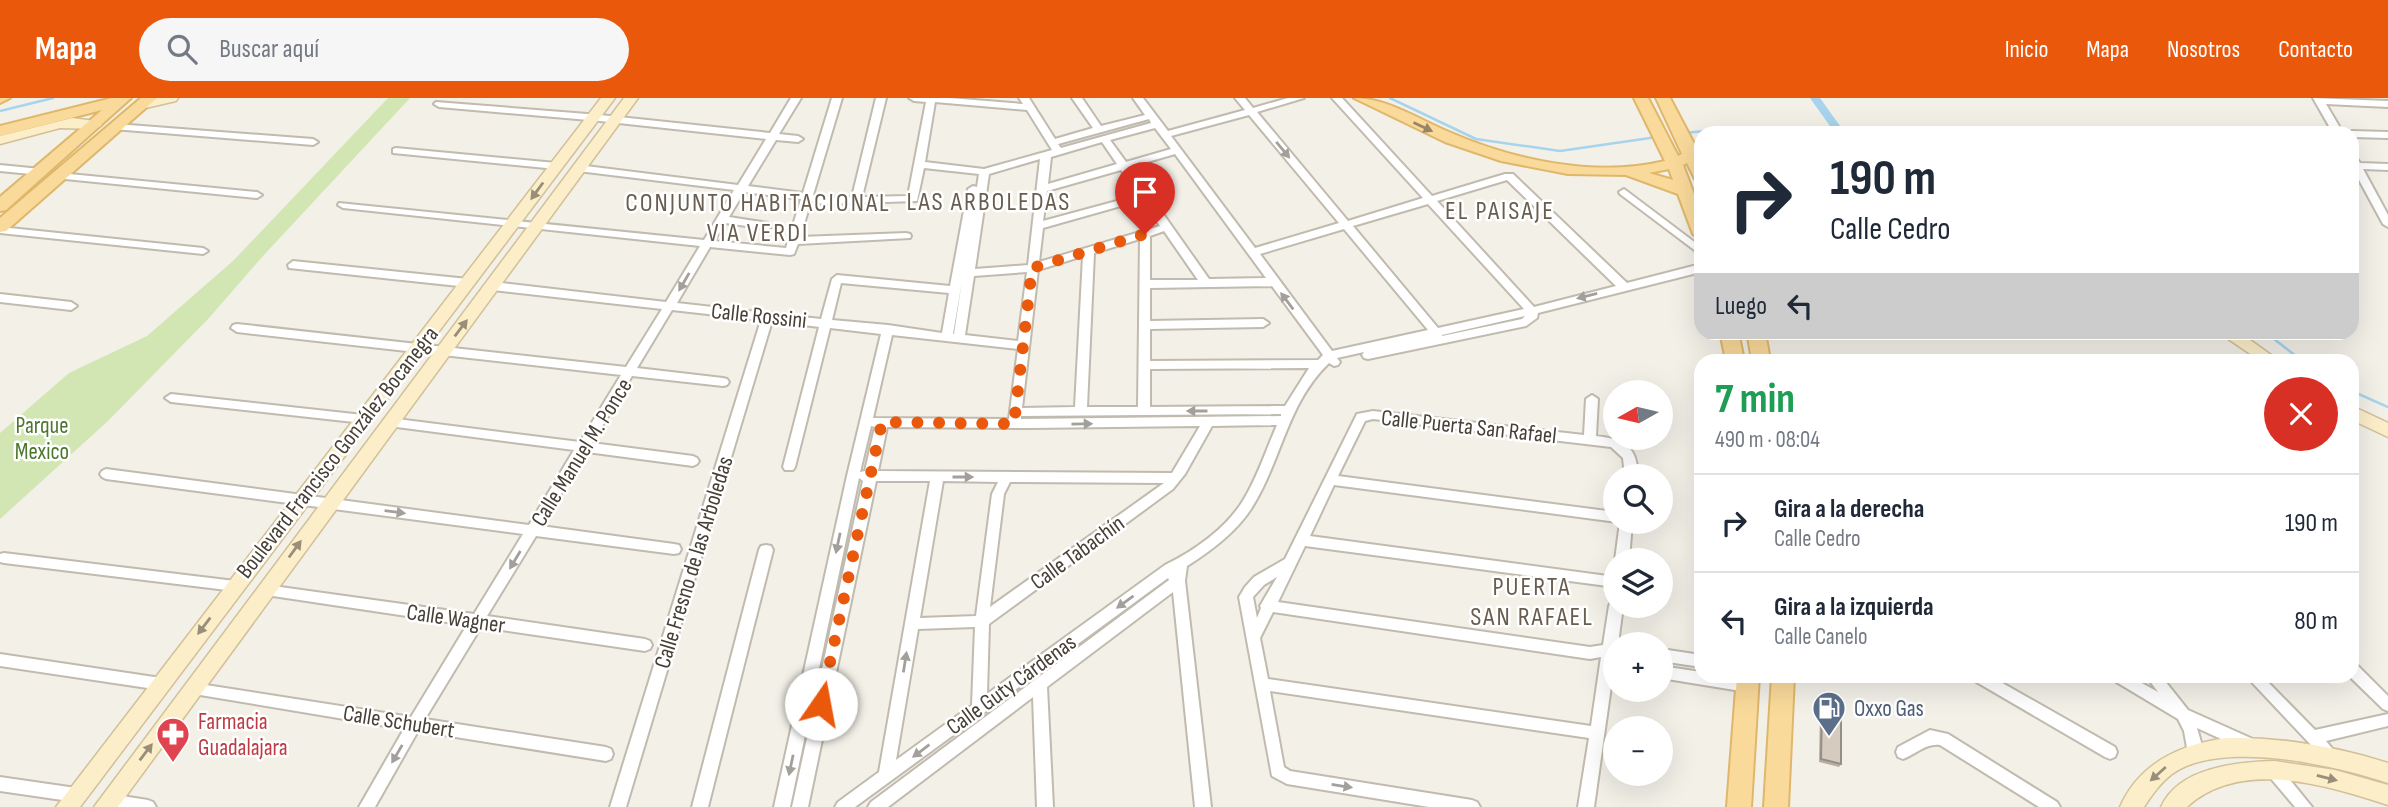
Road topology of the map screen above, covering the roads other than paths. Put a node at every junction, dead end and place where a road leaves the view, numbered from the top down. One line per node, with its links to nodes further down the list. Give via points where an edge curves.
1 (98, 98): 30 (main road)
2 (171, 98): 17 (main road)
3 (608, 98): 24 (main road, Boulevard Francisco González Bocanegra)
4 (631, 98): 25 (main road, Boulevard Francisco González Bocanegra)
5 (796, 98): 35 (street, Calle Manuel M. Ponce)
6 (837, 98): 63 (street)
7 (881, 98): 66 (street)
8 (914, 98): 18 (street)
9 (1077, 98): 31 (street)
10 (1138, 98): 26 (street)
11 (1240, 98): 23 (street)
12 (1299, 98): 23 (street)
13 (1337, 98): 65 (street)
14 (1361, 98): 53 (main road, one-way to 53, via 1464,146 1503,158 1555,168)
15 (1641, 98): 43 (main road)
16 (1663, 98): 42 (main road)
17 (134, 100): 28 (main road); 29 (main road); 30 (main road)
18 (931, 100): 20 (street); 47 (street)
19 (2319, 100): 22 (street); 27 (street)
20 (1027, 103): 39 (street)
21 (439, 104): 24 (street)
22 (2388, 104)
23 (1250, 111): 33 (street); 74 (street, one-way to 74)
24 (593, 117): 25 (street); 48 (main road, Boulevard Francisco González Bocanegra)
25 (614, 119): 35 (street); 52 (main road, Boulevard Francisco González Bocanegra)
26 (1154, 120): 31 (street); 33 (street)
27 (2334, 126)
28 (116, 127): 29 (main road); 38 (street); 45 (main road)
29 (88, 128): 30 (main road, via 79,118); 37 (main road, via 65,124); 44 (main road)
30 (0, 131)
31 (1101, 134): 39 (street); 49 (street)
32 (2359, 134): 34 (street)
33 (1164, 135): 41 (street)
34 (2388, 135)
35 (771, 136): 36 (street); 58 (street, Calle Manuel M. Ponce)
36 (798, 139)
37 (0, 140)
38 (313, 142)
39 (1052, 149): 56 (street); 59 (street)
40 (396, 151): 48 (street)
41 (1176, 151): 49 (street); 88 (street)
42 (1694, 151): 43 (main road)
43 (1671, 157): 53 (main road); 60 (main road)
44 (57, 158): 45 (main road); 55 (main road)
45 (78, 160): 57 (main road)
46 (2359, 163): 50 (street)
47 (920, 164): 56 (street); 66 (street, via 913,199)
48 (556, 166): 73 (main road, Boulevard Francisco González Bocanegra, one-way to 73)
49 (1124, 166): 59 (street); 64 (street)
50 (2388, 167)
51 (0, 168): 55 (street)
52 (578, 168): 58 (street); 76 (main road, Boulevard Francisco González Bocanegra)
53 (1615, 171): 60 (main road)
54 (2359, 171): 67 (street)
55 (41, 172): 70 (main road)
56 (980, 172): 92 (street); 99 (street)
57 (60, 176): 62 (street); 80 (main road)
58 (740, 187): 63 (street); 72 (street, Calle Manuel M. Ponce)
59 (1041, 189): 78 (street)
60 (1685, 191): 71 (main road)
61 (1624, 192): 85 (street)
62 (257, 195)
63 (806, 196): 66 (street); 83 (street)
64 (1145, 196): 78 (street); 79 (street)
65 (1428, 199): 74 (street); 98 (street, via 1508,176); 103 (street)
66 (856, 201)
67 (2375, 201): 68 (street); 75 (street)
68 (2388, 202)
69 (343, 205): 73 (street)
70 (0, 206)
71 (1694, 215)
72 (721, 219): 77 (street); 84 (street, Calle Manuel M. Ponce)
73 (515, 223): 76 (street); 94 (main road, Boulevard Francisco González Bocanegra)
74 (1345, 224): 88 (street); 111 (street)
75 (2388, 224)
76 (538, 225): 84 (street); 97 (main road, Boulevard Francisco González Bocanegra)
77 (768, 226)
78 (1037, 226): 90 (street)
79 (1167, 227): 81 (street); 95 (street)
80 (0, 228): 86 (street)
81 (1145, 234): 87 (street); 96 (street)
82 (906, 236): 83 (street)
83 (794, 241): 84 (street, via 790,252)
84 (707, 243): 101 (street, Calle Manuel M. Ponce, one-way to 101)
85 (1694, 247)
86 (203, 251)
87 (1089, 252): 90 (street); 125 (street)
88 (1252, 253): 93 (street)
89 (293, 265): 94 (street)
90 (1032, 268): 92 (street); 114 (street)
91 (1694, 270): 98 (street)
92 (969, 273): 112 (street)
93 (1272, 282): 95 (street); 118 (street, one-way to 93)
94 (468, 283): 115 (main road, Boulevard Francisco González Bocanegra)
95 (1206, 283): 96 (street)
96 (1145, 284): 107 (street)
97 (493, 286): 101 (street, Calle Rossini); 116 (main road, Boulevard Francisco González Bocanegra, one-way to 97)
98 (1624, 287): 103 (street, one-way to 103)
99 (955, 290): 105 (street, via 837,279); 110 (street)
100 (0, 298): 102 (street)
101 (671, 305): 104 (street, Calle Rossini); 120 (street, Calle Manuel M. Ponce)
102 (71, 306)
103 (1532, 311): 111 (street, via 1526,322)
104 (768, 316): 105 (street, Calle Rossini); 207 (street, Calle Fresno de las Arboledas)
105 (825, 321): 109 (street, Calle Rossini); 139 (street)
106 (1263, 323): 107 (street)
107 (1145, 325): 119 (street)
108 (237, 328): 115 (street)
109 (888, 329): 110 (street, Calle Rossini); 131 (street)
110 (947, 335): 112 (street, Calle Rossini)
111 (1437, 335): 118 (street)
112 (959, 337): 114 (street, Calle Rossini)
113 (2239, 340): 117 (main road)
114 (1024, 346): 128 (street)
115 (417, 348): 116 (street); 129 (main road, Boulevard Francisco González Bocanegra)
116 (443, 351): 120 (street); 130 (main road, Boulevard Francisco González Bocanegra)
117 (2261, 354)
118 (1326, 361): 119 (street); 126 (street, Calle Guty Cárdenas)
119 (1145, 365): 124 (street)
120 (631, 372): 121 (street); 136 (street, Calle Manuel M. Ponce)
121 (723, 382)
122 (171, 398): 129 (street)
123 (1592, 398): 135 (street)
124 (1144, 411): 125 (street); 126 (street, one-way to 124)
125 (1081, 412): 128 (street)
126 (1288, 415): 133 (street); 156 (street, Calle Guty Cárdenas, via 1242,513)
127 (2359, 416): 134 (main road)
128 (1015, 418): 132 (street); 133 (street, one-way to 133)
129 (363, 419): 147 (main road, Boulevard Francisco González Bocanegra)
130 (389, 422): 136 (street); 148 (main road, Boulevard Francisco González Bocanegra)
131 (867, 422): 132 (street); 141 (street)
132 (882, 422): 142 (street)
133 (1208, 422): 145 (street, Calle Tabachín)
134 (2388, 431)
135 (1590, 440): 138 (street, Calle Puerta San Rafael, via 1614,443 1624,449); 146 (street, Calle Puerta San Rafael, via 1365,415 1357,420)
136 (583, 449): 137 (street); 150 (street, Calle Manuel M. Ponce)
137 (693, 461)
138 (1632, 464)
139 (789, 467)
140 (106, 474): 147 (street)
141 (853, 476): 142 (street); 209 (street, one-way to 209)
142 (871, 476): 144 (street); 210 (street)
143 (1006, 477): 144 (street, one-way to 143); 145 (street); 161 (street, via 998,494)
144 (937, 478): 163 (street)
145 (1177, 478): 161 (street, Calle Tabachín)
146 (1329, 480): 149 (street); 151 (street, Calle Puerta San Rafael)
147 (301, 500): 148 (street); 158 (main road, Boulevard Francisco González Bocanegra)
148 (328, 504): 150 (street, one-way to 150); 159 (main road, Boulevard Francisco González Bocanegra, one-way to 148)
149 (1603, 515)
150 (534, 530): 152 (street); 162 (street, Calle Manuel M. Ponce, one-way to 162)
151 (1301, 540): 155 (street, Calle Puerta San Rafael); 157 (street)
152 (674, 550)
153 (766, 550): 208 (street)
154 (4, 558): 158 (street)
155 (1291, 563): 160 (street, Calle Puerta San Rafael); 164 (street, via 1250,589 1246,608)
156 (1176, 571): 173 (street, Calle Guty Cárdenas); 185 (street, Calle Guty Cárdenas, one-way to 185); 214 (street)
157 (1603, 580)
158 (235, 586): 181 (main road, Boulevard Francisco González Bocanegra, one-way to 181)
159 (266, 590): 162 (street, Calle Wagner); 182 (main road, Boulevard Francisco González Bocanegra)
160 (1267, 606): 164 (street, Calle Puerta San Rafael); 166 (street)
161 (982, 621): 163 (street); 185 (street)
162 (478, 622): 165 (street, Calle Wagner); 188 (street, Calle Manuel M. Ponce)
163 (911, 624): 199 (street, one-way to 163)
164 (1254, 636): 180 (street)
165 (645, 645)
166 (1603, 655)
167 (1673, 657): 169 (street)
168 (0, 660): 181 (street)
169 (1694, 660)
170 (1673, 673): 171 (street)
171 (1694, 675)
172 (2359, 676): 184 (street)
173 (1040, 683): 212 (street, Calle Guty Cárdenas); 213 (street)
174 (1748, 683): 216 (main road)
175 (1783, 683): 217 (main road)
176 (1990, 683): 193 (street)
177 (2130, 683): 186 (street)
178 (2159, 683): 186 (street)
179 (2260, 683): 190 (street)
180 (1261, 684): 189 (street); 215 (street, one-way to 215, via 1277,771 1287,777)
181 (158, 688): 182 (main road); 202 (main road, Boulevard Francisco González Bocanegra)
182 (190, 693): 188 (street, Calle Schubert); 203 (main road, Boulevard Francisco González Bocanegra, one-way to 182)
183 (1603, 699): 189 (street)
184 (2388, 705)
185 (979, 708): 199 (street, Calle Guty Cárdenas, one-way to 199)
186 (2186, 716): 191 (street); 195 (street)
187 (2388, 720): 190 (street)
188 (414, 723): 194 (street, Calle Schubert); 206 (street, Calle Manuel M. Ponce, one-way to 206)
189 (1596, 733): 204 (street)
190 (2313, 737): 196 (street)
191 (2254, 746): 195 (main road); 196 (main road)
192 (1903, 752): 218 (street, via 1937,736)
193 (2110, 752)
194 (606, 754)
195 (2194, 754): 219 (main road, one-way to 219, via 2154,775)
196 (2335, 760): 198 (main road)
197 (2273, 769): 201 (main road, one-way to 201); 220 (main road, via 2237,772 2203,782); 221 (street)
198 (2388, 773)
199 (886, 777): 211 (street, Calle Guty Cárdenas)
200 (0, 784): 202 (street)
201 (2388, 796)
202 (72, 801)
203 (107, 804): 205 (street)
204 (1584, 806)
205 (148, 807)
206 (367, 807)
207 (618, 807)
208 (700, 807)
209 (782, 807)
210 (800, 807)
211 (843, 807)
212 (876, 807)
213 (1045, 807)
214 (1203, 807)
215 (1472, 807)
216 (1739, 807)
217 (1776, 807)
218 (2052, 807)
219 (2131, 807)
220 (2172, 807)
221 (2304, 807)

